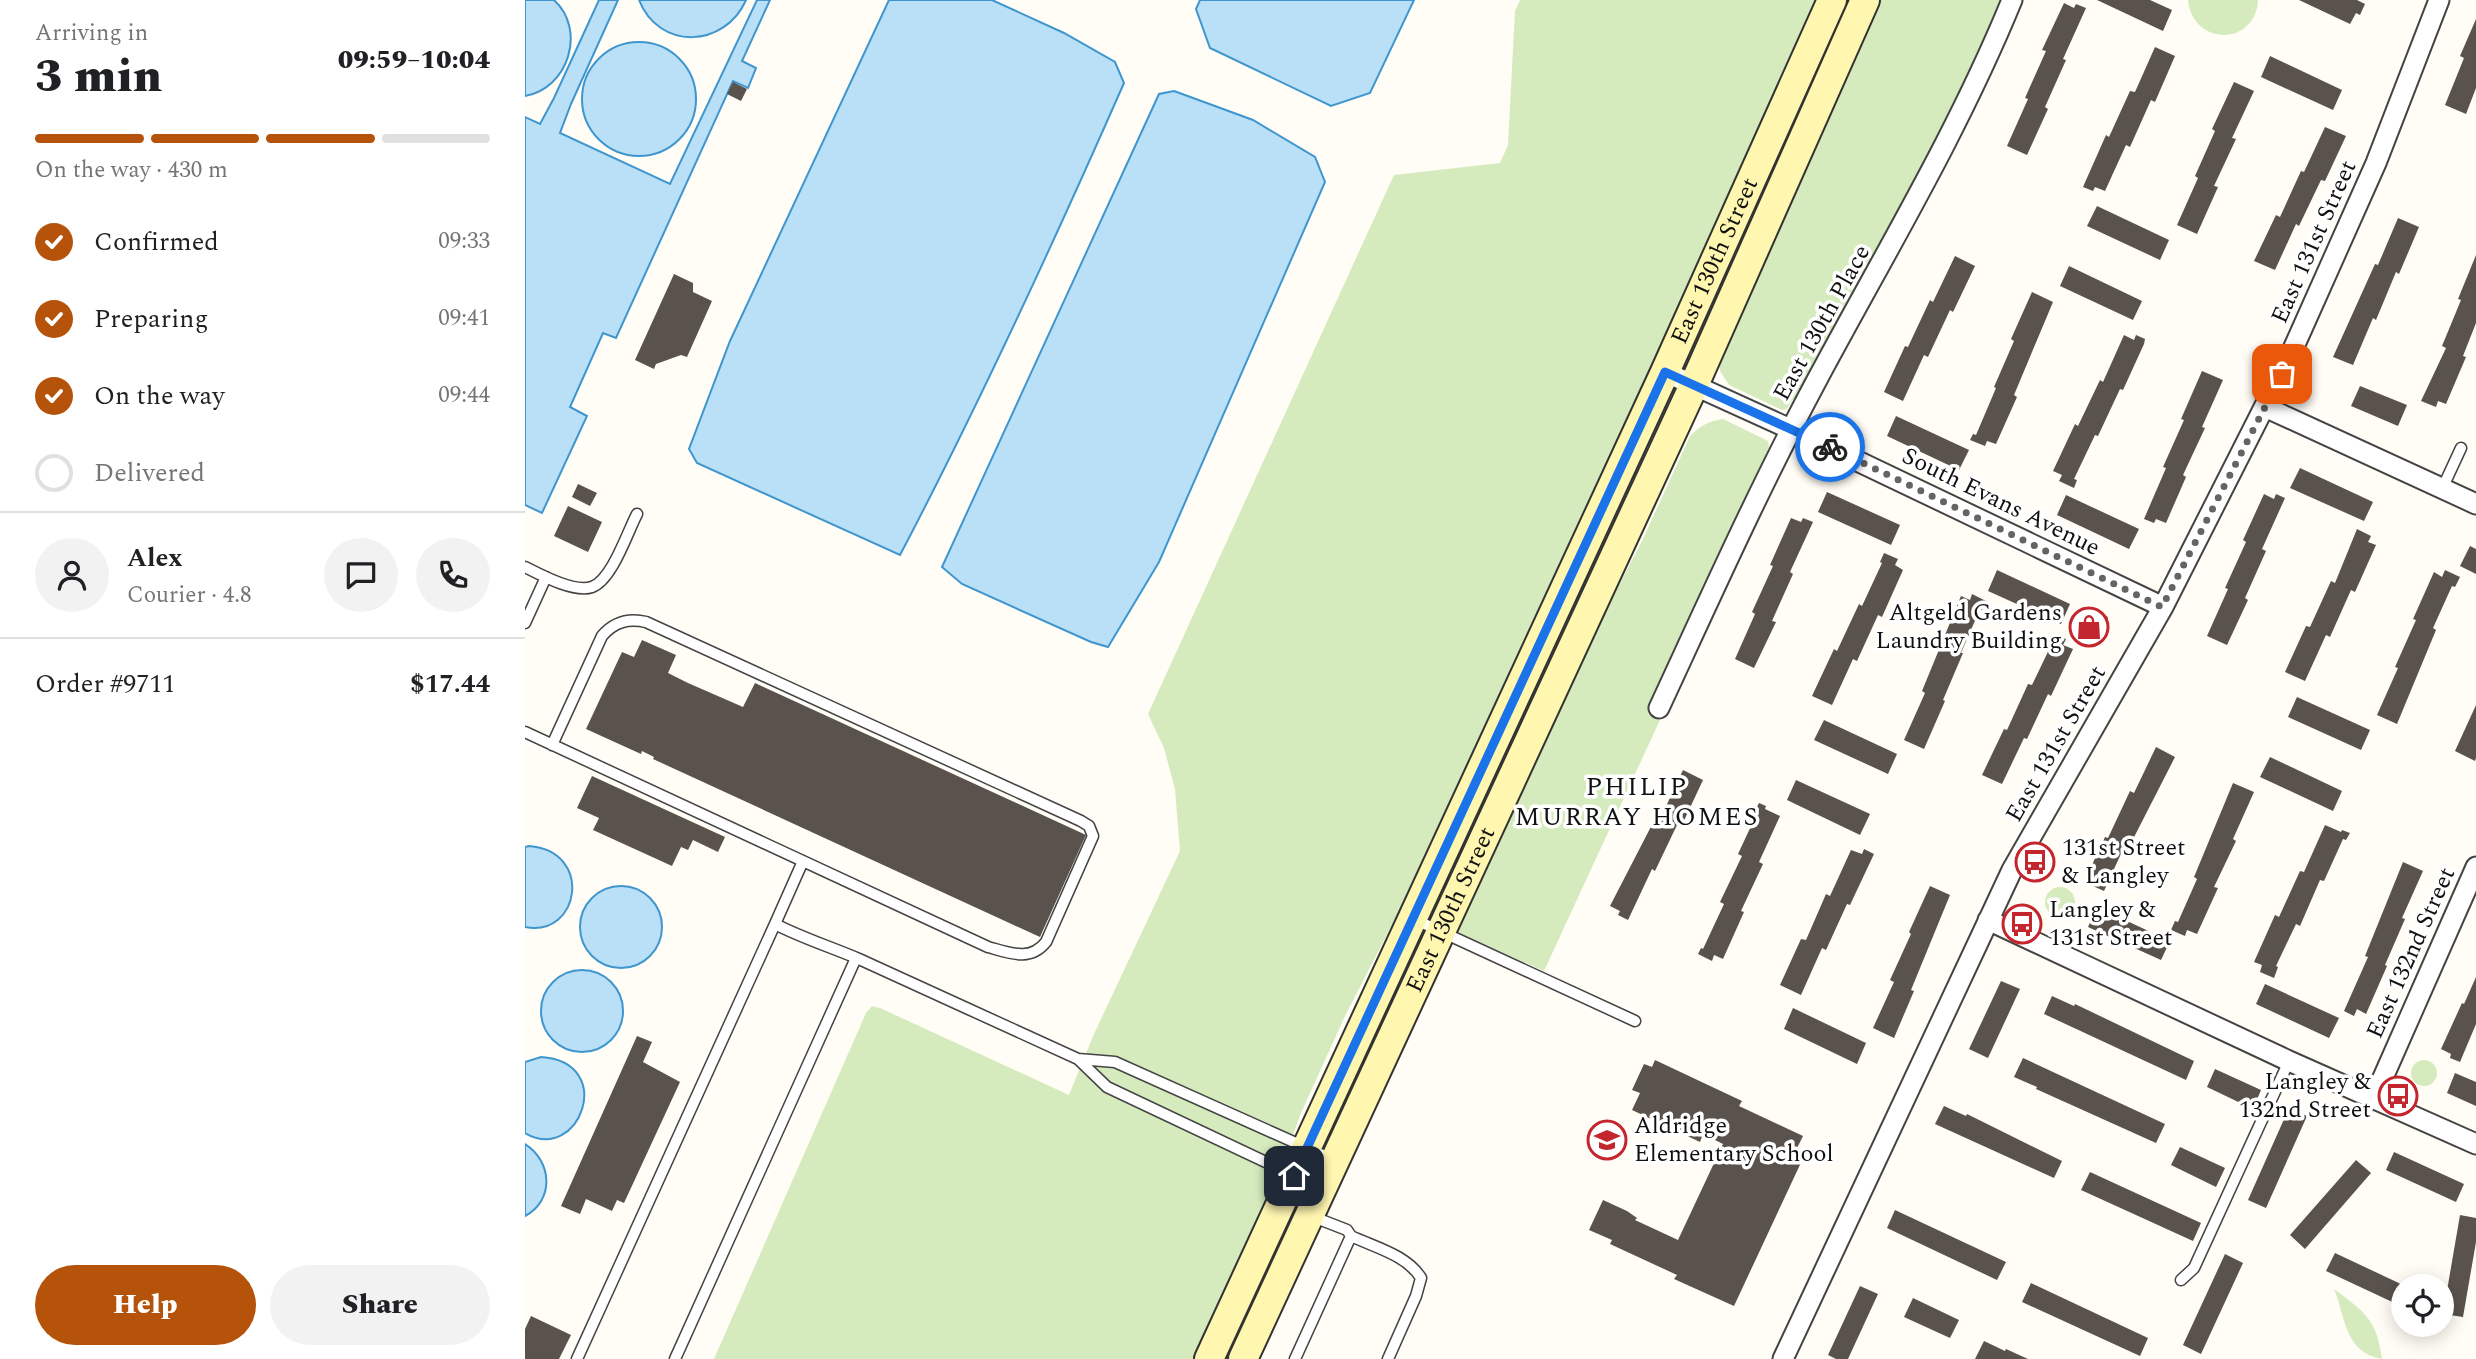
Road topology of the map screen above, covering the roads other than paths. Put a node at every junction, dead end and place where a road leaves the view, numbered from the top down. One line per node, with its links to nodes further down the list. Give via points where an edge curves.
1 (1832, 0): 5 (main road, East 130th Street)
2 (1865, 0): 6 (main road, East 130th Street)
3 (2012, 0): 8 (street, East 130th Place, via 1923,188)
4 (2439, 0): 7 (street, East 131st Street, via 2344,237)
5 (1665, 372): 6 (street, South Evans Avenue); 22 (main road, East 130th Street)
6 (1694, 385): 8 (street, South Evans Avenue); 25 (main road, East 130th Street)
7 (2265, 407): 10 (street); 15 (street, East 131st Street)
8 (1792, 429): 15 (street, South Evans Avenue); 17 (street, East 130th Place)
9 (2461, 448): 10 (lane)
10 (2442, 489): 11 (street)
11 (2476, 504)
12 (637, 514): 14 (lane, via 601,581 590,588)
13 (525, 567): 14 (lane)
14 (546, 577): 16 (lane)
15 (2162, 607): 23 (street, East 131st Street)
16 (525, 623)
17 (1659, 708)
18 (525, 732): 19 (lane)
19 (552, 745): 20 (lane); 20 (lane, via 602,636 617,624 636,620 1081,821 1093,836 1046,942 1033,954 988,947)
20 (803, 861): 24 (lane)
21 (2476, 867): 30 (street, East 132nd Street)
22 (1412, 918): 25 (lane); 32 (main road, East 130th Street)
23 (1988, 920): 29 (street); 44 (street, East 131st Street)
24 (775, 924): 26 (lane); 38 (lane)
25 (1441, 932): 27 (lane); 33 (main road, East 130th Street)
26 (856, 958): 28 (lane); 39 (lane)
27 (1635, 1021)
28 (1078, 1059): 32 (lane, via 1115,1062); 34 (lane, via 1107,1087)
29 (2289, 1061): 30 (street); 37 (lane, via 2194,1268)
30 (2374, 1098): 31 (street)
31 (2476, 1144)
32 (1307, 1148): 33 (lane); 34 (main road, East 130th Street)
33 (1335, 1161): 34 (main road, East 130th Street)
34 (1308, 1182): 35 (main road, East 130th Street); 40 (main road, East 130th Street)
35 (1310, 1216): 36 (lane, via 1347,1230); 41 (main road, East 130th Street)
36 (1351, 1236): 42 (lane); 43 (lane, via 1405,1262 1421,1278)
37 (2181, 1280)
38 (577, 1359)
39 (675, 1359)
40 (1209, 1359)
41 (1243, 1359)
42 (1295, 1359)
43 (1388, 1359)
44 (1783, 1359)

